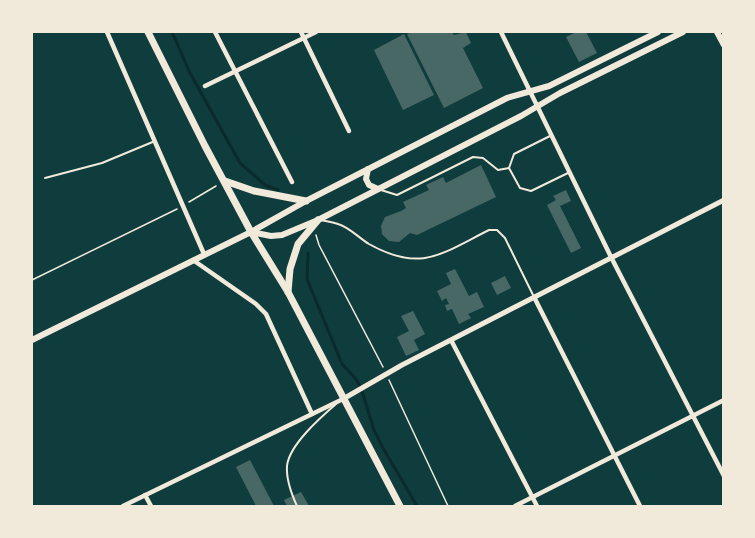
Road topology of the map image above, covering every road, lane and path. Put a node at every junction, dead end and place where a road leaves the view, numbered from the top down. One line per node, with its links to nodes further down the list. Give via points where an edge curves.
1 (107, 32): 18 (street)
2 (148, 32): 23 (highway)
3 (215, 32): 12 (street)
4 (301, 32): 10 (street)
5 (316, 32): 10 (street)
6 (501, 32): 14 (street)
7 (658, 32): 14 (main road)
8 (683, 32): 15 (main road)
9 (717, 32): 11 (main road)
10 (305, 37): 12 (street); 16 (street)
11 (723, 45)
12 (235, 70): 13 (street); 24 (street)
13 (205, 86)
14 (531, 92): 15 (street); 20 (main road, via 507,98)
15 (538, 106): 17 (street); 25 (main road)
16 (349, 131)
17 (552, 135): 19 (lane, via 514,154); 21 (street)
18 (155, 141): 22 (lane, via 102,163); 28 (street)
19 (509, 168): 21 (lane, via 520,188 531,190); 25 (lane, via 498,170 483,158 473,157 397,195)
20 (368, 169): 25 (main road, via 366,179); 27 (main road)
21 (570, 172): 32 (street)
22 (45, 178)
23 (225, 181): 27 (highway); 28 (path); 30 (highway)
24 (292, 182)
25 (378, 189): 29 (main road)
26 (723, 200): 32 (street)
27 (306, 201): 30 (main road)
28 (183, 206): 31 (street); 34 (path)
29 (318, 220): 30 (main road, via 282,235); 35 (highway, via 297,244); 36 (lane, via 340,224 388,254 409,260 430,258 489,230 497,230 505,238); 39 (path, via 315,231 319,245)
30 (251, 232): 31 (main road); 35 (highway)
31 (204, 254): 33 (main road)
32 (611, 257): 36 (street); 43 (street)
33 (193, 260): 37 (main road); 42 (street, via 266,314)
34 (32, 280)
35 (288, 292): 40 (highway)
36 (534, 297): 38 (street); 44 (street)
37 (32, 340)
38 (451, 340): 39 (street); 47 (street)
39 (386, 374): 40 (street); 52 (path)
40 (343, 399): 42 (street); 50 (lane, via 316,420 291,454 287,464 288,486); 51 (highway)
41 (723, 400): 43 (street)
42 (312, 414): 46 (street)
43 (693, 416): 44 (street); 45 (street)
44 (614, 456): 47 (street); 55 (street)
45 (723, 477)
46 (145, 495): 48 (street); 49 (street)
47 (532, 498): 53 (street); 54 (street)
48 (123, 507)
49 (151, 507)
50 (297, 507)
51 (400, 507)
52 (447, 507)
53 (515, 507)
54 (537, 507)
55 (640, 507)

